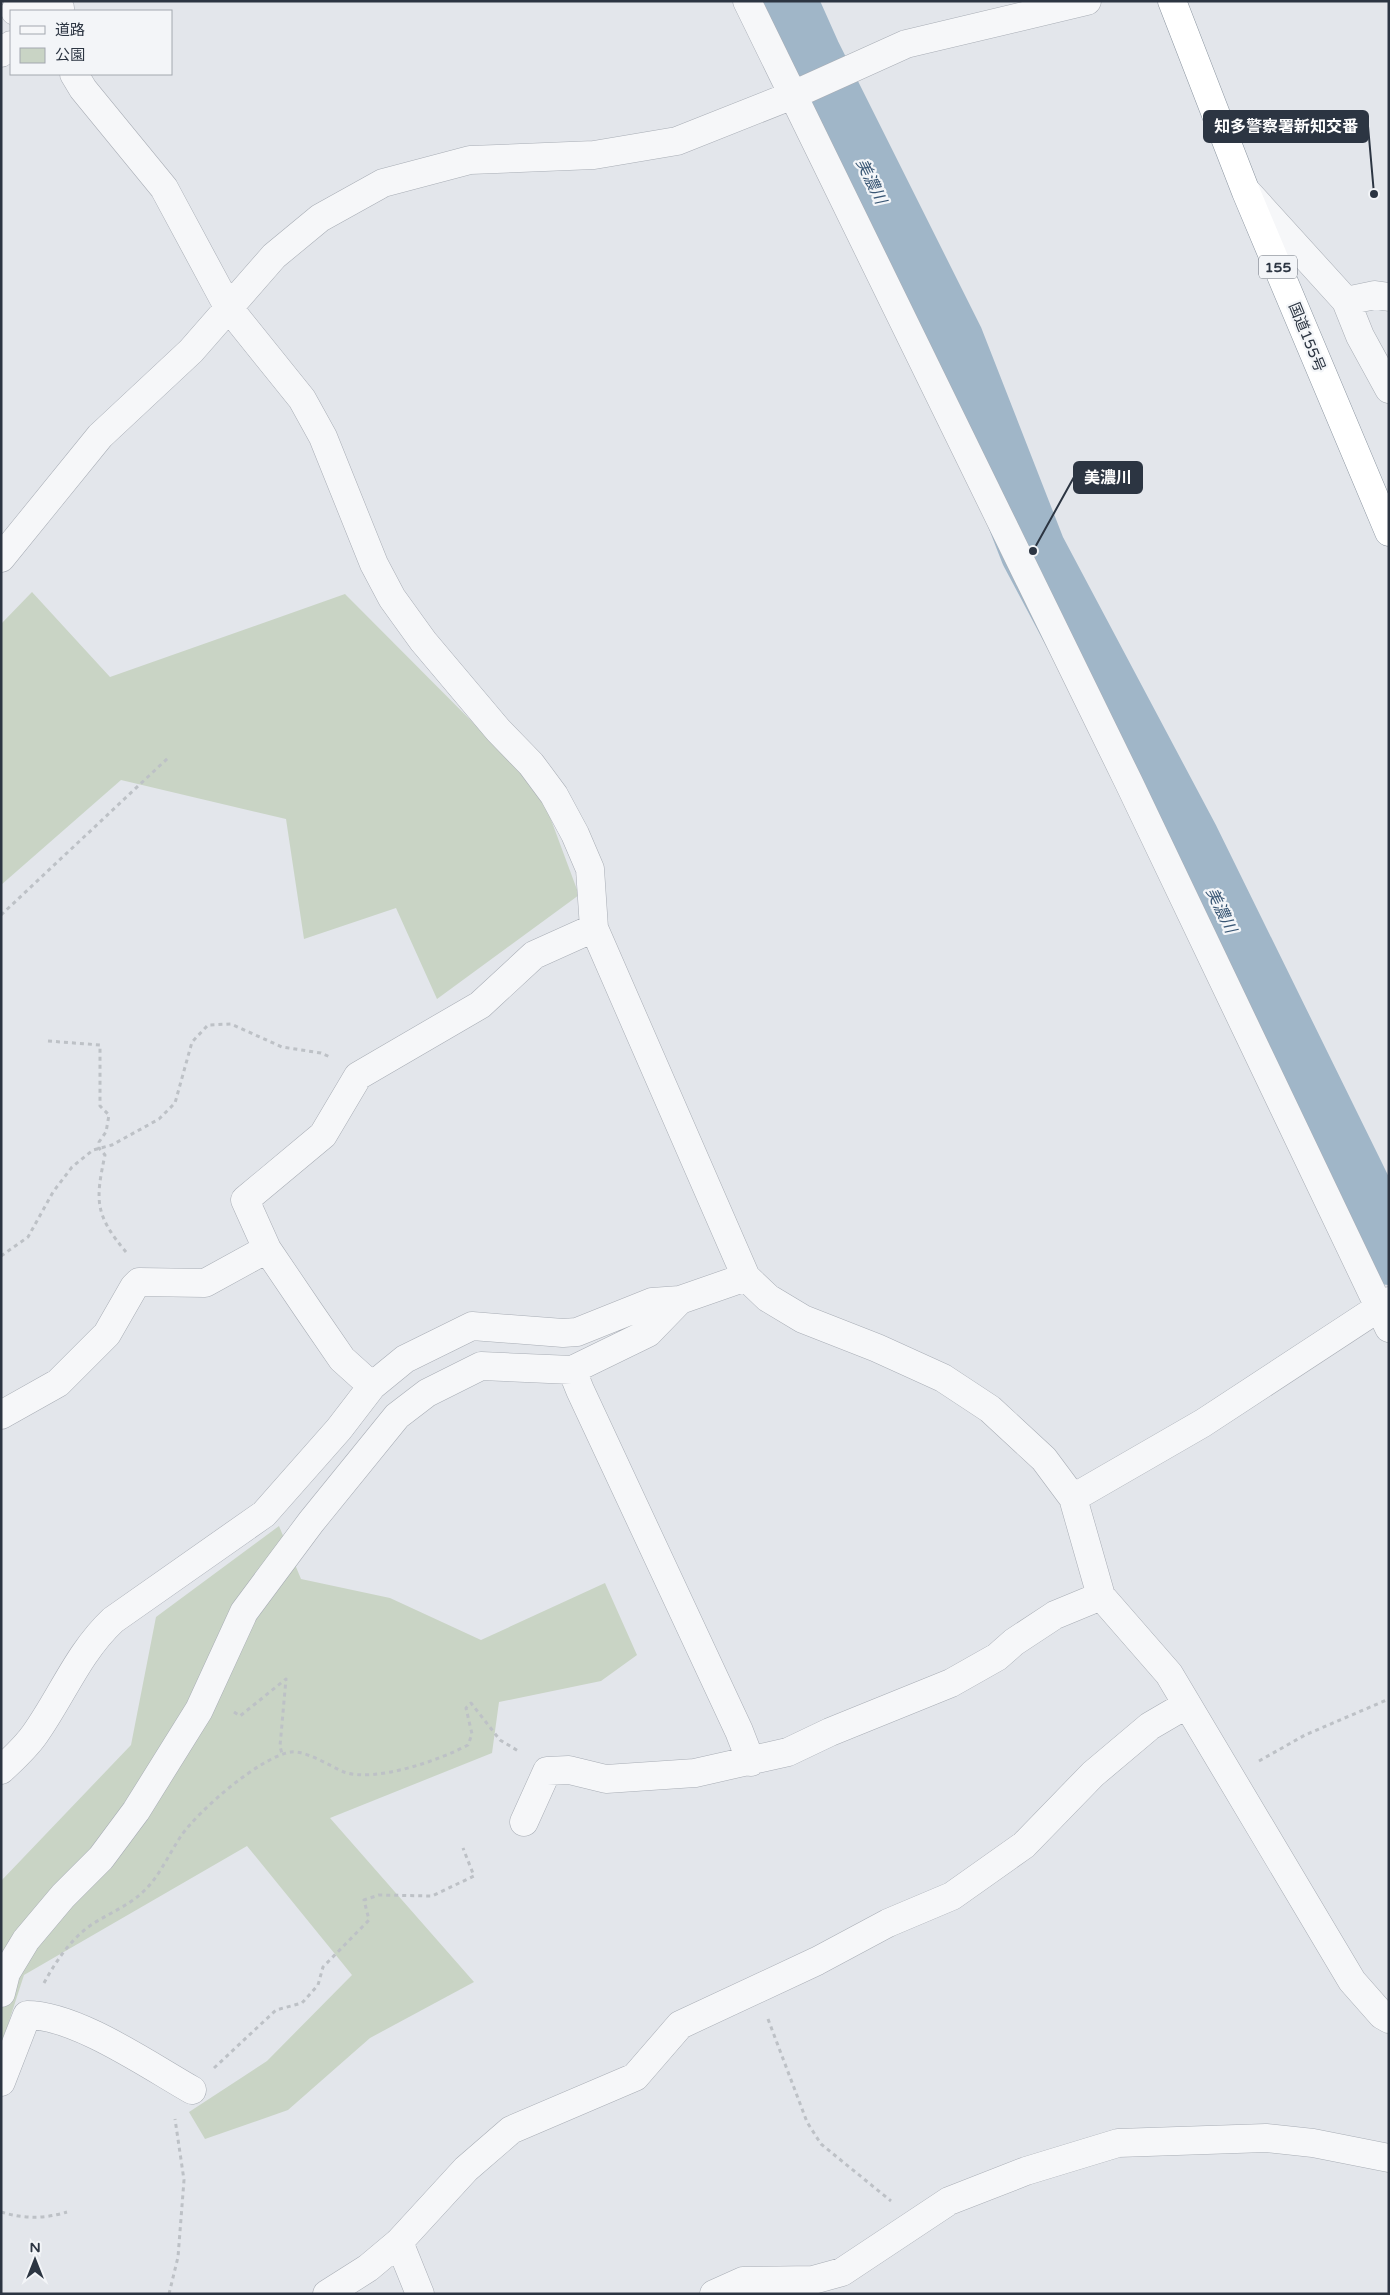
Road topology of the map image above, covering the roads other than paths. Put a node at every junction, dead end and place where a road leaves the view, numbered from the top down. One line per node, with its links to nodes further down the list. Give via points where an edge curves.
1 (748, 1): 7 (street)
2 (1087, 1): 7 (street, via 906,44)
3 (1172, 1): 8 (highway, 国道155号 / 155)
4 (61, 7): 5 (street, via 31,5)
5 (17, 10)
6 (75, 75): 11 (street, via 164,188)
7 (794, 95): 11 (street, via 678,141 594,156 470,160 382,183 320,218 274,256); 19 (street)
8 (1246, 192): 10 (street); 13 (highway, 国道155号 / 155)
9 (1389, 297): 10 (street, via 1376,294)
10 (1346, 301): 12 (street, via 1360,336)
11 (228, 307): 14 (street, via 191,351 100,436); 15 (street, via 302,399 322,437 374,564 392,598 422,641 554,795 590,869)
12 (1389, 389)
13 (1389, 532)
14 (1, 558)
15 (594, 928): 16 (street, via 534,956 480,1005 358,1076 322,1135 245,1200); 17 (street)
16 (267, 1249): 21 (street, via 342,1359); 22 (street, via 205,1283 139,1282 106,1334 58,1383)
17 (746, 1278): 18 (street); 23 (street, via 768,1298 804,1319 944,1378 990,1409 1044,1459)
18 (680, 1300): 20 (street, via 648,1333); 21 (street, via 652,1302 576,1332 472,1326 404,1359)
19 (1385, 1312): 23 (street, via 1204,1423)
20 (572, 1370): 26 (street); 29 (street, via 481,1366 426,1393 396,1416 310,1522 244,1612 198,1710 136,1811 100,1858 26,1940 6,1973)
21 (372, 1386): 27 (street, via 264,1514 112,1620 96,1636 78,1660 35,1735)
22 (1, 1415)
23 (1073, 1498): 24 (street)
24 (1102, 1596): 25 (street, via 1169,1674); 26 (street, via 1055,1615 998,1656 951,1683 788,1752)
25 (1186, 1704): 30 (street, via 1352,1981); 34 (street, via 1150,1726 1093,1774 1024,1846 952,1896 888,1923 818,1962 680,2025 634,2077 510,2130 466,2169)
26 (752, 1762): 28 (street, via 696,1772 606,1779 568,1770 547,1771)
27 (1, 1770)
28 (524, 1822)
29 (1, 1993)
30 (1389, 2019)
31 (1, 2082): 32 (street, via 27,2015 39,2015 79,2026)
32 (192, 2090)
33 (1389, 2158): 37 (street, via 1313,2142 1266,2138 1118,2142 1026,2171 958,2198 842,2272 814,2280 743,2281)
34 (399, 2242): 35 (street, via 368,2268); 36 (street)
35 (327, 2294)
36 (420, 2294)
37 (714, 2294)

